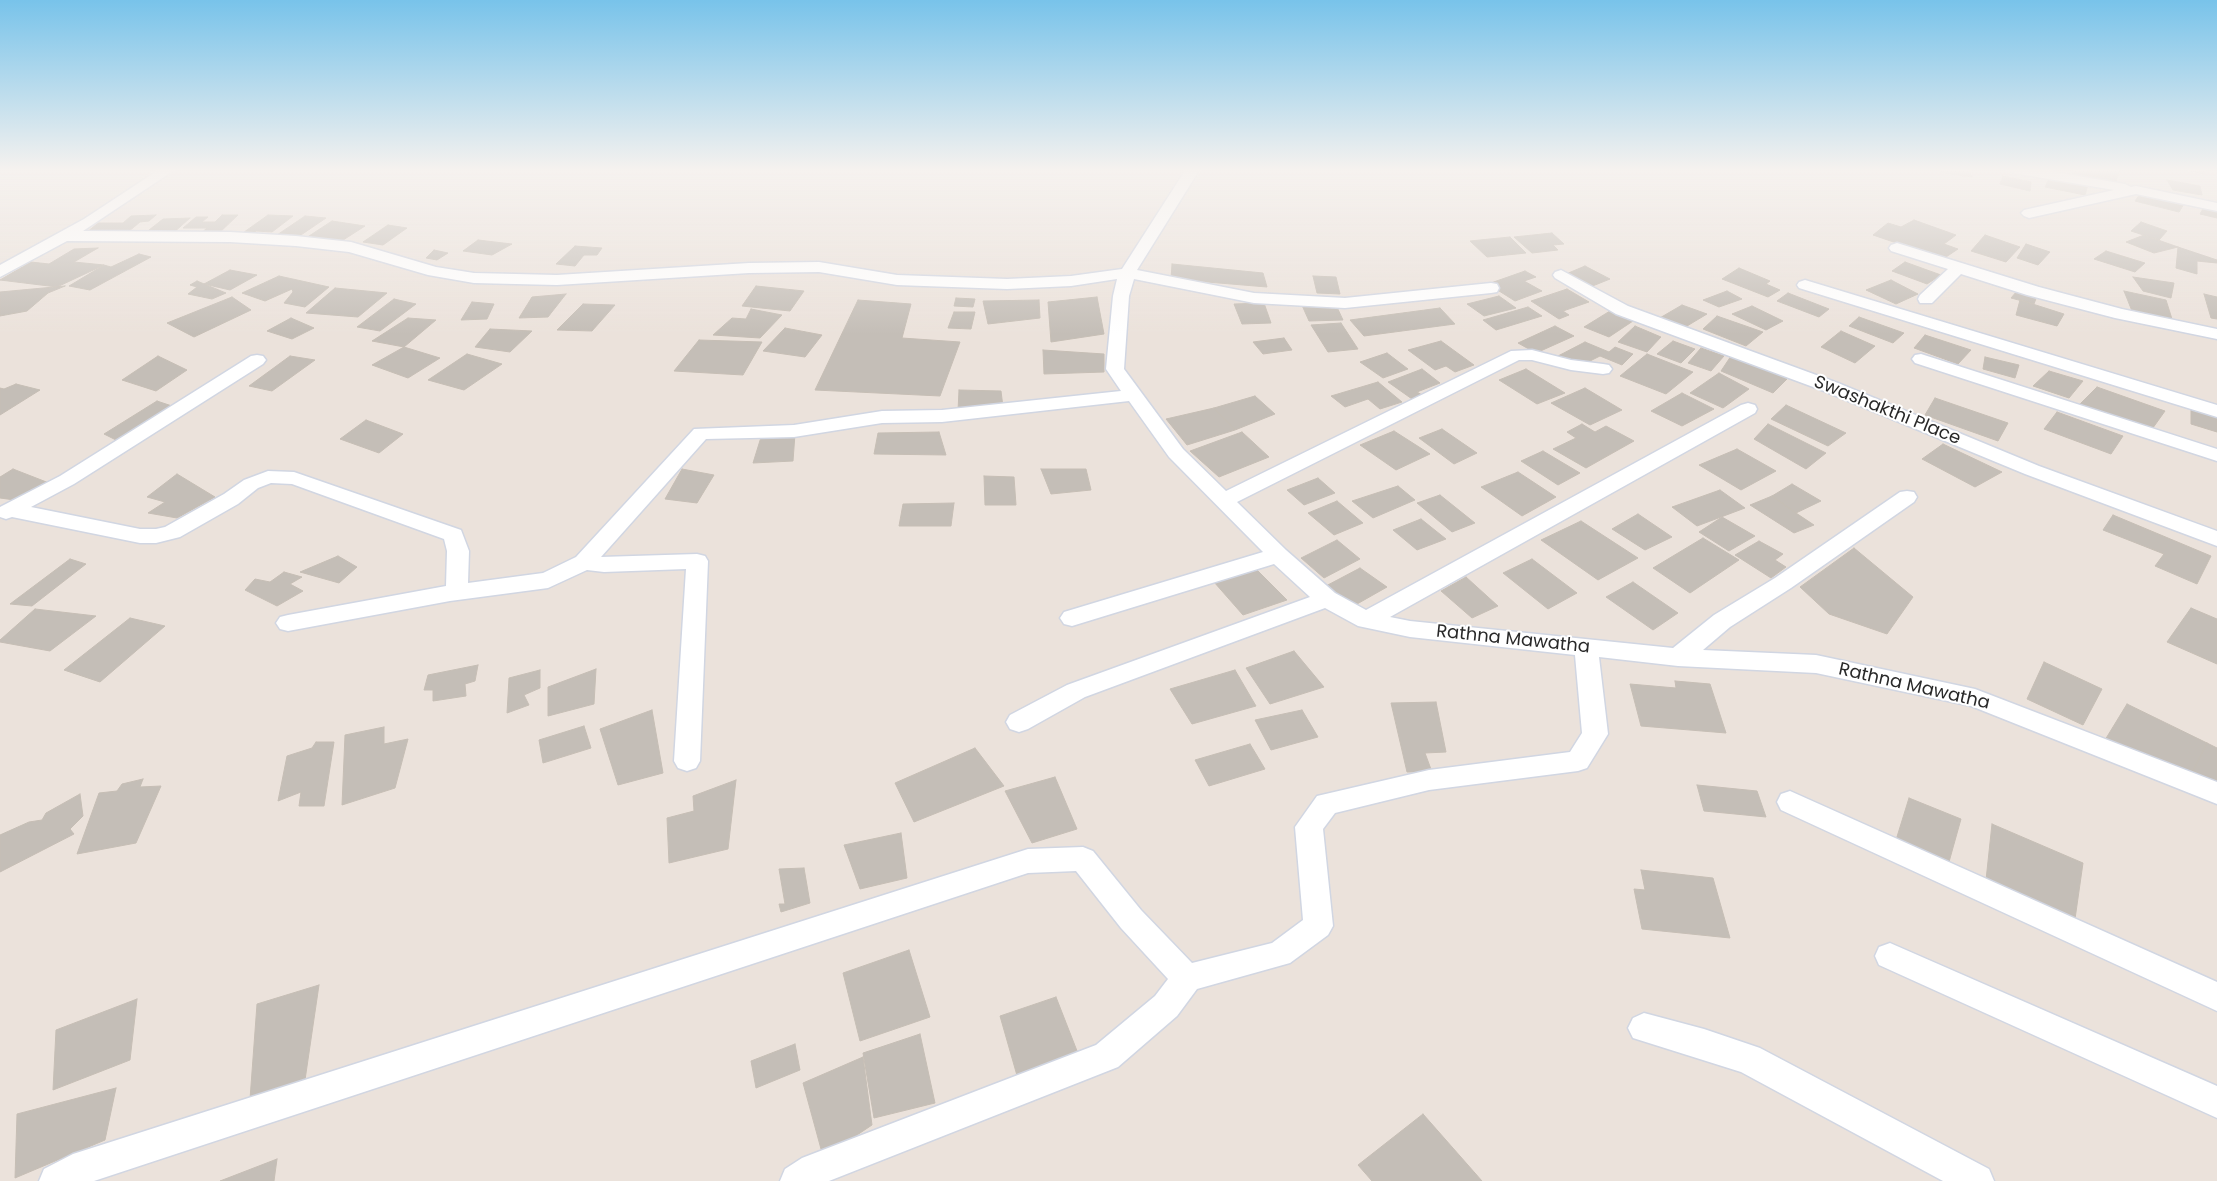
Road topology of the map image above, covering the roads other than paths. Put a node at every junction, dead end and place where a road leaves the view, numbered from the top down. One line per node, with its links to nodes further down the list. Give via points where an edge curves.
1 (85, 224): 3 (street)
2 (1158, 224): 7 (street, Rathna Mawatha)
3 (64, 236): 6 (street); 7 (street, via 230,237 306,242 351,247 434,272 474,278 557,280 819,267 897,280 1007,284 1071,281)
4 (1897, 248): 5 (street)
5 (1958, 268): 11 (street); 12 (street, via 2121,314)
6 (0, 272)
7 (1127, 272): 10 (street, via 1254,298 1345,303); 16 (street, Rathna Mawatha, via 1121,296 1115,369)
8 (1561, 274): 23 (street, Swashakthi Place, via 1622,310 1831,387 2032,470)
9 (1805, 285): 18 (street)
10 (1491, 288)
11 (1926, 299)
12 (2217, 334)
13 (1921, 359): 19 (street)
14 (257, 360): 22 (street, via 67,480)
15 (1603, 370): 21 (street, via 1532,355 1517,355)
16 (1133, 395): 21 (street, Rathna Mawatha, via 1176,453); 25 (street, via 942,416 882,417 794,431 701,433)
17 (1748, 409): 29 (street)
18 (2217, 411)
19 (2217, 455)
20 (1907, 497): 32 (street, via 1722,621)
21 (1224, 500): 24 (street, Rathna Mawatha)
22 (5, 512): 26 (street, via 140,536 156,536 172,532 251,484 268,477 294,478 453,535 458,551)
23 (2217, 539)
24 (1278, 555): 27 (street, Rathna Mawatha); 28 (street)
25 (584, 562): 26 (street, via 548,580); 34 (street, via 604,565 698,561)
26 (457, 592): 30 (street)
27 (1327, 599): 29 (street, Rathna Mawatha); 33 (street, via 1076,691)
28 (1072, 618)
29 (1366, 620): 31 (street, Rathna Mawatha, via 1410,629)
30 (288, 623)
31 (1586, 648): 32 (street, Rathna Mawatha); 38 (street, via 1595,734 1578,761 1429,780 1326,804 1309,827 1318,926 1280,954)
32 (1678, 657): 35 (street, Rathna Mawatha, via 1816,664 1975,698)
33 (1019, 722)
34 (686, 761)
35 (2217, 793)
36 (1790, 802): 39 (street)
37 (1890, 956): 41 (street)
38 (1187, 978): 42 (street, via 1166,1006 1107,1056); 43 (street, via 1132,919 1083,859 1028,861 73,1171)
39 (2217, 997)
40 (1644, 1028): 44 (street, via 1749,1059)
41 (2217, 1102)
42 (812, 1177)
43 (56, 1181)
44 (1977, 1181)

